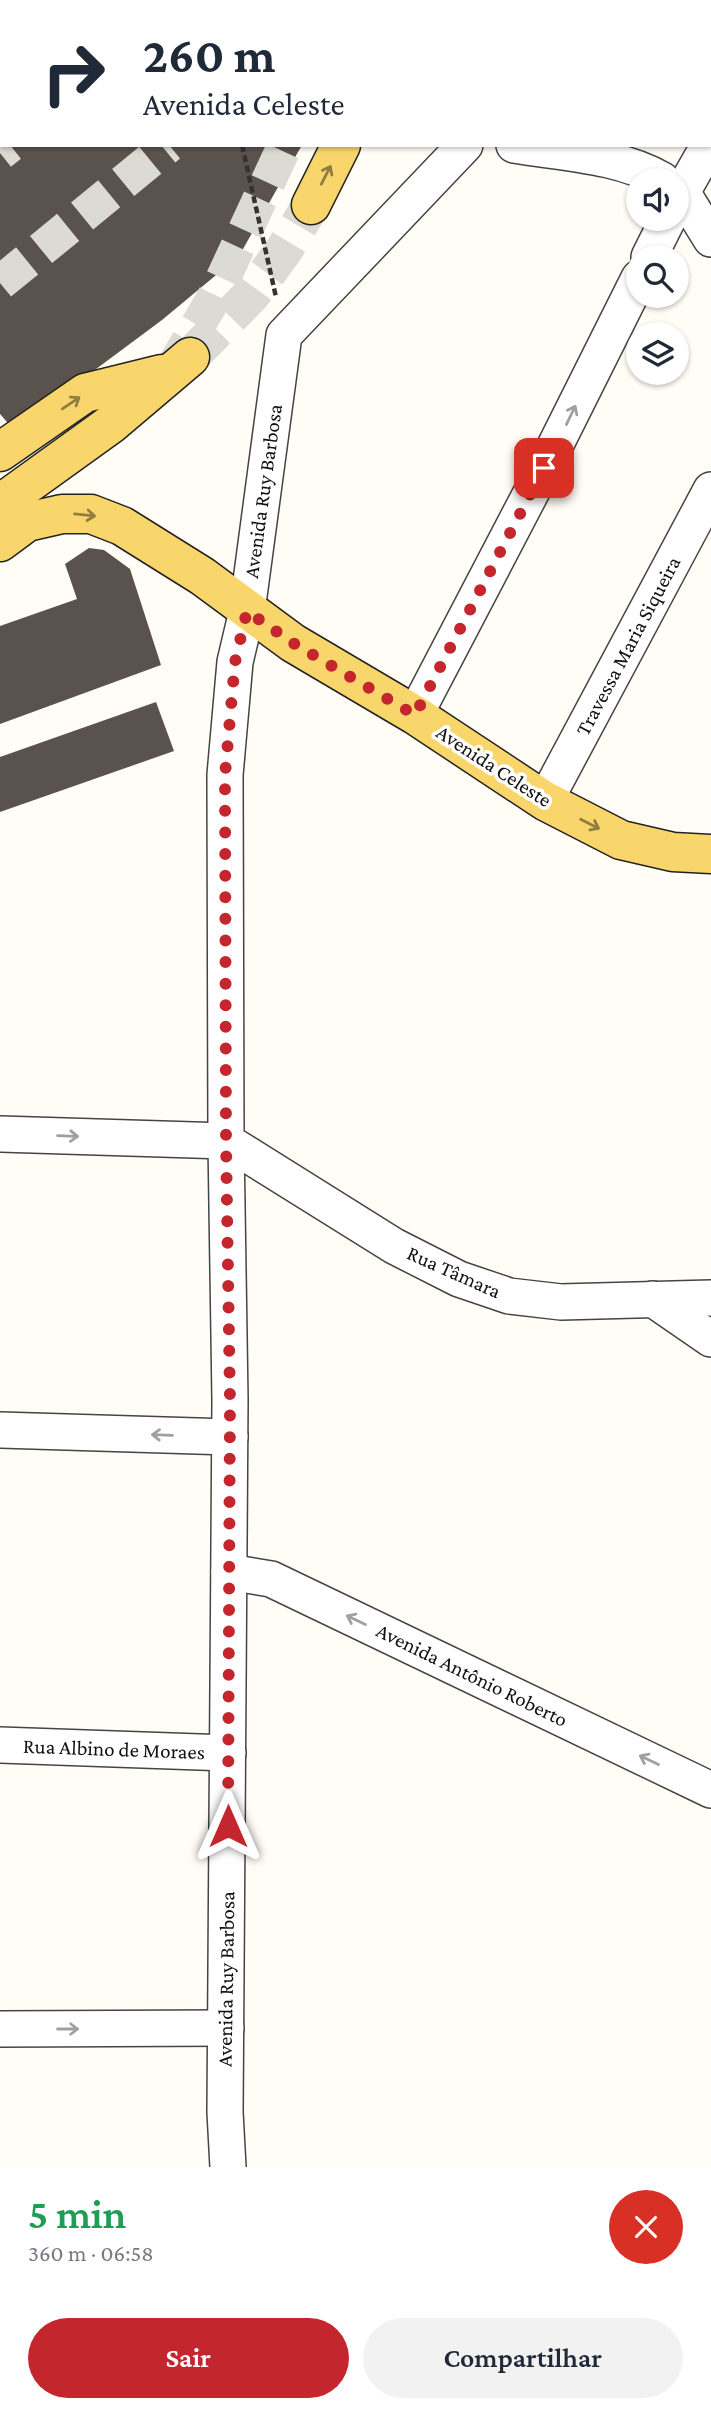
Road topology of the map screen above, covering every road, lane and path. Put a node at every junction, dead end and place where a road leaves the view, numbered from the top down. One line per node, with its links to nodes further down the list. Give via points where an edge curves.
1 (242, 147): 12 (path)
2 (340, 147): 8 (main road, one-way to 2)
3 (463, 147): 12 (street)
4 (526, 147): 6 (street)
5 (708, 147): 7 (street)
6 (635, 168)
7 (689, 174)
8 (310, 205)
9 (689, 214): 10 (street)
10 (711, 239)
11 (626, 304): 17 (street, one-way to 11)
12 (284, 335): 16 (street, Avenida Ruy Barbosa)
13 (0, 452): 15 (main road, one-way to 15, via 85,393 180,364)
14 (711, 490): 18 (street, Travessa Maria Siqueira)
15 (7, 525): 16 (main road, Avenida Celeste, one-way to 16, via 61,514 91,514 122,526 202,576)
16 (247, 611): 17 (main road, Avenida Celeste); 21 (street, Avenida Ruy Barbosa, via 235,662 225,775)
17 (415, 715): 18 (main road, Avenida Celeste)
18 (545, 801): 19 (main road, Avenida Celeste, one-way to 19, via 621,840 673,852)
19 (711, 854)
20 (0, 1134): 21 (street, one-way to 21)
21 (226, 1141): 23 (street, Rua Tâmara, via 394,1246 460,1279 509,1296 561,1302); 26 (street, Avenida Ruy Barbosa)
22 (711, 1298): 23 (street, Rua Tâmara)
23 (653, 1299): 24 (street)
24 (711, 1339)
25 (0, 1430): 26 (street, one-way to 25)
26 (230, 1437): 27 (street, Avenida Ruy Barbosa)
27 (229, 1572): 29 (street, Avenida Ruy Barbosa); 30 (street, Avenida Antônio Roberto, one-way to 27, via 271,1579)
28 (0, 1745): 29 (street, Rua Albino de Moraes)
29 (228, 1753): 31 (street, Avenida Ruy Barbosa)
30 (711, 1790)
31 (226, 2028): 32 (street, one-way to 31); 33 (street, Avenida Ruy Barbosa)
32 (0, 2029)
33 (228, 2167)

